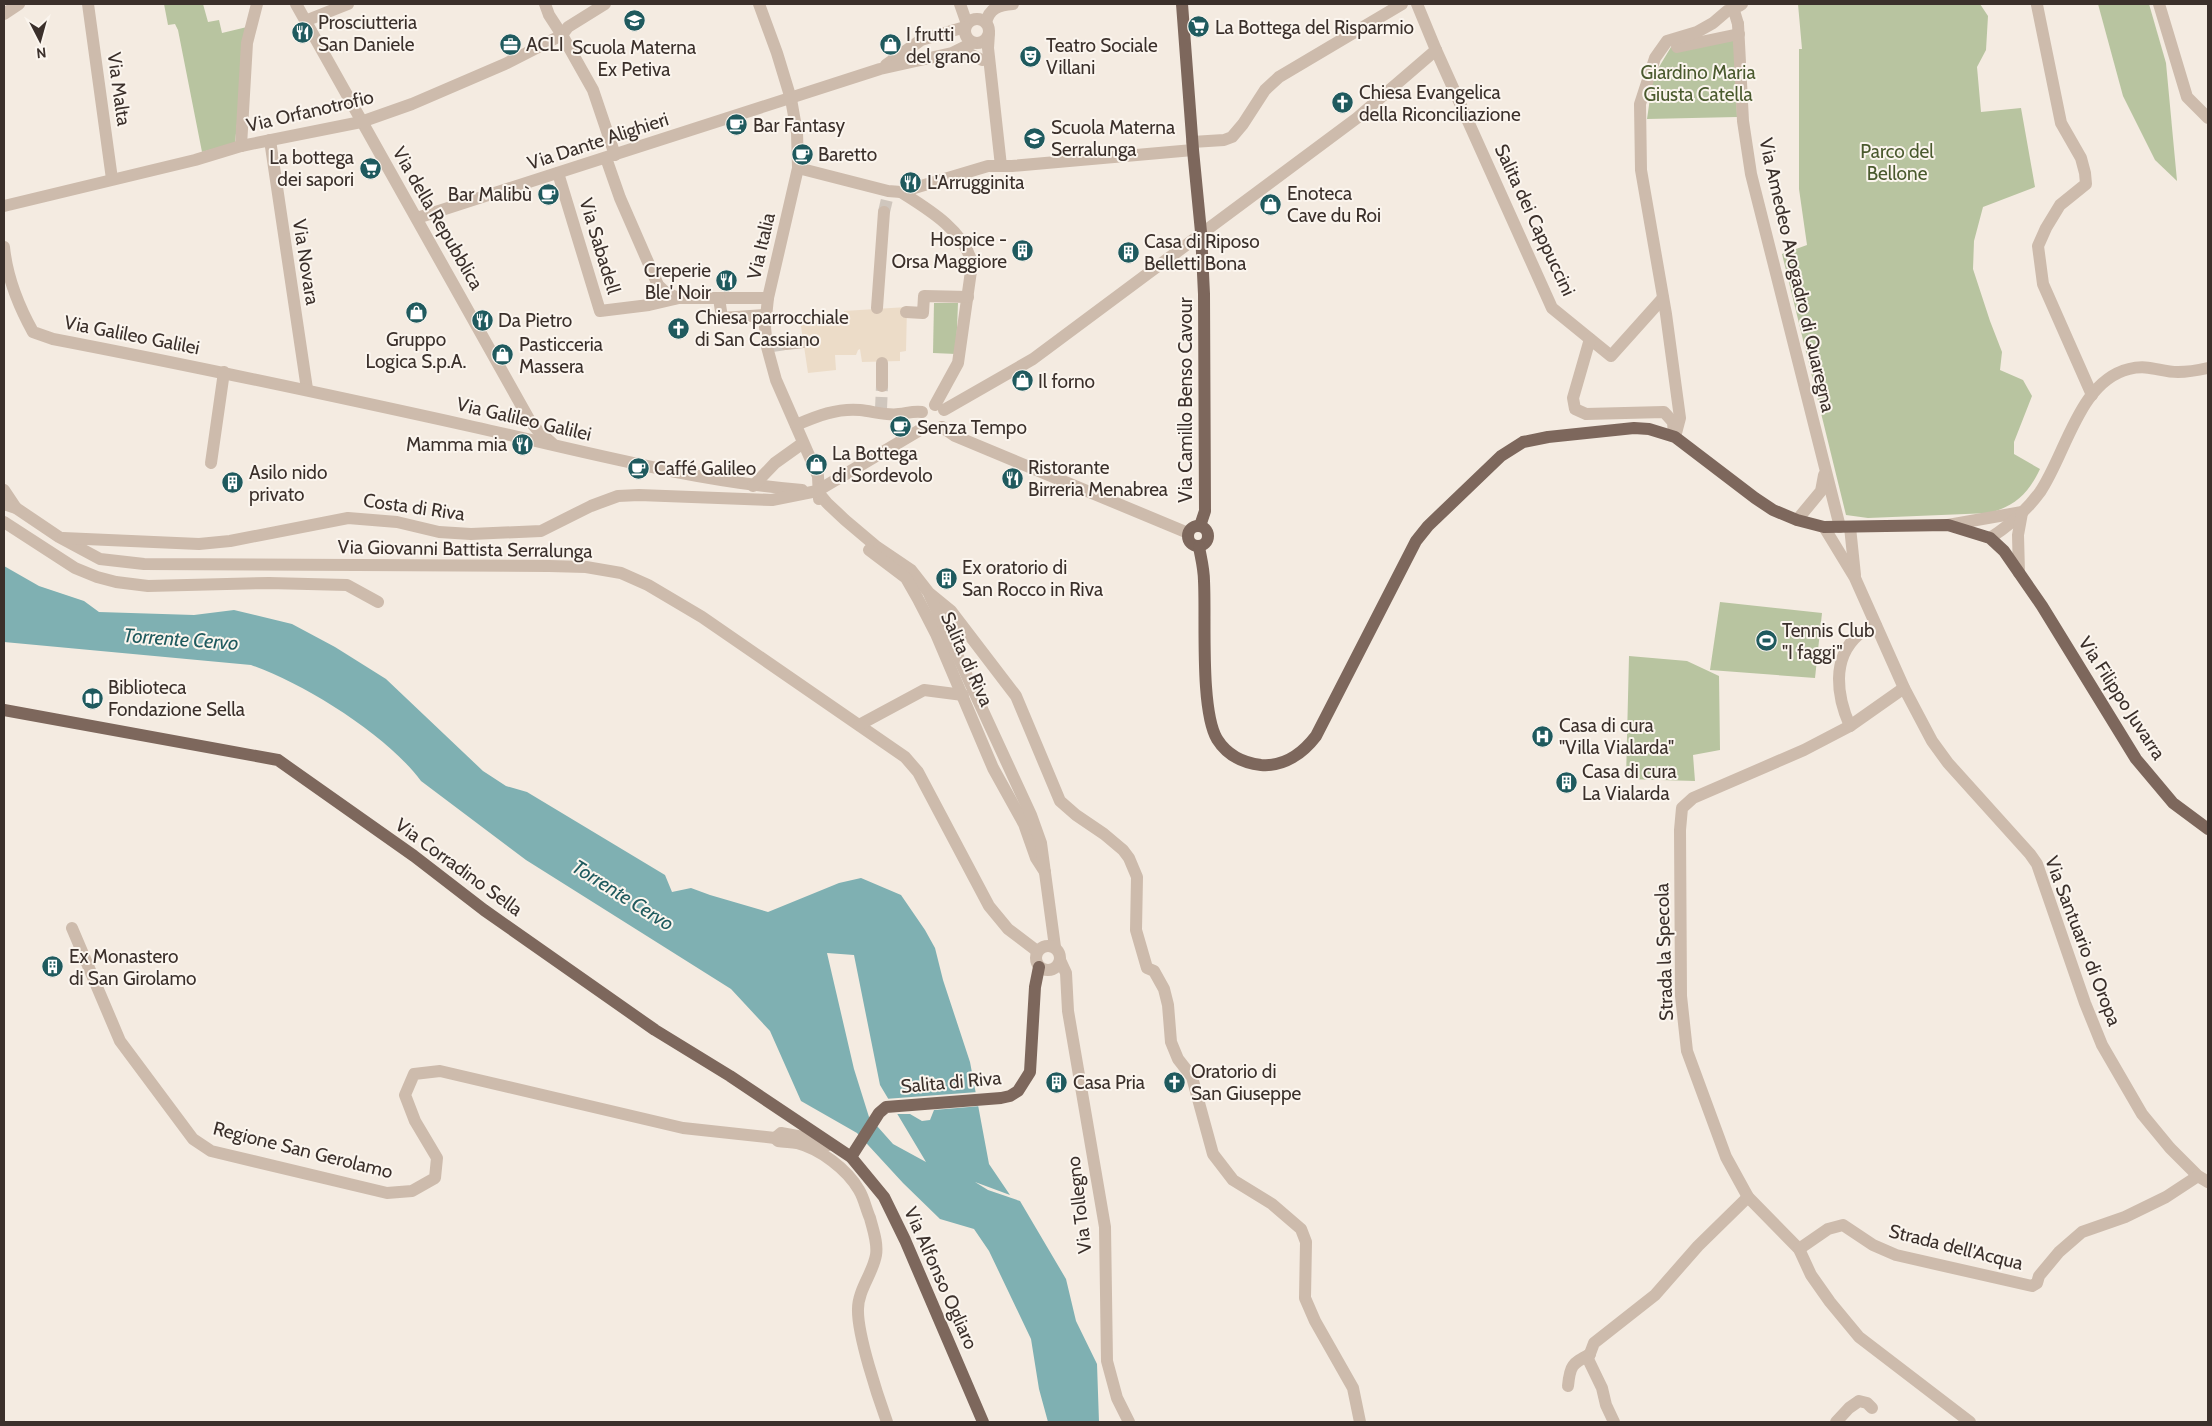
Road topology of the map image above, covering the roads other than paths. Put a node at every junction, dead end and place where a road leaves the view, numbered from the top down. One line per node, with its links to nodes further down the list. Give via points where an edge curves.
1 (19, 4): 17 (street)
2 (88, 4): 40 (street, Via Malta)
3 (257, 4): 34 (street, via 247,43)
4 (296, 4): 18 (street, Via della Repubblica)
5 (348, 4): 18 (street)
6 (545, 4): 22 (street)
7 (606, 4): 22 (street, Via Orfanotrofio)
8 (759, 4): 30 (street, Via Italia)
9 (960, 4): 19 (street)
10 (1013, 4): 20 (street, via 996,6 987,16)
11 (1182, 4): 35 (main road, Via Camillo Benso Cavour)
12 (1402, 4): 35 (street, via 1279,77 1265,90 1232,137)
13 (1417, 4): 25 (street, Salita dei Cappuccini)
14 (2159, 4): 31 (street, via 2187,97)
15 (2037, 5): 63 (street, via 2061,123 2081,158 2086,184 2060,205 2038,246 2043,284)
16 (1735, 6): 21 (street, Via Amedeo Avogadro di Quaregna, bridge); 51 (street, via 1697,32 1667,41 1655,58 1640,104 1641,170)
17 (4, 14)
18 (305, 21): 32 (street, Via della Repubblica)
19 (966, 25): 20 (street, via 976,19); 23 (street, via 966,38); 28 (street, via 921,40)
20 (988, 28): 23 (street, via 986,40); 29 (street)
21 (1738, 29): 24 (street); 73 (street, Via Amedeo Avogadro di Quaregna, via 1743,121 1751,174)
22 (562, 34): 32 (street, Via Orfanotrofio, via 505,64); 36 (street, via 592,90)
23 (974, 44): 26 (street); 27 (street)
24 (1677, 47)
25 (1436, 50): 45 (street, via 1357,118); 55 (street, Salita dei Cappuccini, via 1552,308)
26 (952, 53): 27 (street, via 970,54); 28 (street)
27 (982, 60): 29 (street)
28 (880, 69): 30 (street, Via Dante Alighieri)
29 (992, 82): 37 (street)
30 (791, 99): 36 (street, Via Dante Alighieri); 38 (street, Via Italia, via 797,133)
31 (2208, 118)
32 (361, 122): 33 (street, Via Orfanotrofio); 44 (street, Via della Repubblica)
33 (270, 140): 34 (street, Via Orfanotrofio); 62 (street, Via Novara)
34 (241, 146): 40 (street, Via Orfanotrofio)
35 (1192, 146): 37 (street); 45 (main road, Via Camillo Benso Cavour)
36 (611, 156): 39 (street, Via Dante Alighieri); 48 (street, via 617,189 658,285 666,293)
37 (1001, 166): 41 (street, via 988,166)
38 (798, 168): 41 (street); 50 (street, Via Italia)
39 (558, 173): 44 (street, Via Dante Alighieri); 48 (street, Via Sabadell, via 600,311)
40 (112, 179): 42 (street, Via Orfanotrofio)
41 (892, 194): 47 (street, via 943,220 967,249 972,264)
42 (4, 206)
43 (884, 212): 52 (street)
44 (417, 218): 71 (street, Via della Repubblica, via 530,420)
45 (1201, 232): 64 (street, via 1033,360); 82 (main road, Via Camillo Benso Cavour, via 1205,511)
46 (4, 247): 60 (street, Via Galileo Galilei, via 7,272 33,332 53,339)
47 (968, 297): 53 (street, via 924,296 923,313); 64 (street, via 958,363)
48 (680, 298): 49 (street)
49 (719, 298): 50 (street); 54 (street, via 722,318)
50 (768, 298): 54 (street, Via Italia)
51 (1663, 298): 55 (street, Salita dei Cappuccini, via 1611,356); 69 (street, via 1680,418)
52 (877, 308)
53 (906, 312)
54 (765, 315): 66 (street, Via Italia, via 776,380)
55 (1590, 338): 69 (street, via 1573,398 1575,409 1586,414 1664,412 1673,422)
56 (803, 342): 57 (street)
57 (786, 344)
58 (882, 363): 61 (street)
59 (2208, 368): 63 (street, via 2177,372 2148,366 2128,369 2105,380)
60 (224, 372): 62 (street, Via Galileo Galilei); 72 (street)
61 (882, 386)
62 (307, 389): 71 (street, Via Galileo Galilei)
63 (2092, 396): 78 (street, via 2040,491)
64 (939, 407): 65 (street, via 928,406); 68 (street, via 946,417)
65 (922, 412): 66 (street, via 899,414 881,410 843,410 819,415); 67 (street, via 921,420)
66 (796, 425): 70 (street, Via Italia)
67 (925, 427): 68 (street, via 932,430); 76 (street, Costa di Riva)
68 (942, 427): 85 (street, via 955,436)
69 (1675, 438): 79 (main road, via 1754,498); 88 (main road, via 1649,429 1634,428 1523,442 1501,456 1416,541 1316,736 1295,756 1275,764 1253,764 1242,760 1224,748 1212,729 1207,701 1204,578)
70 (803, 443): 74 (street, via 775,463); 76 (street, Via Italia, via 818,476)
71 (554, 445): 74 (street, Via Galileo Galilei)
72 (211, 463)
73 (1824, 465): 79 (street, Via Amedeo Avogadro di Quaregna, via 1821,491); 84 (street, Via Amedeo Avogadro di Quaregna)
74 (753, 486): 76 (street, Via Galileo Galilei)
75 (4, 490): 77 (street, Via Giovanni Battista Serralunga)
76 (817, 491): 86 (street, Costa di Riva, via 772,500 618,496 541,531 440,532 397,522 348,518 199,544); 91 (street, via 845,520 911,570); 95 (street, Salita di Riva, via 819,505 825,511 906,578)
77 (10, 506): 86 (street, Via Giovanni Battista Serralunga)
78 (2022, 512): 81 (street); 87 (street, via 2009,526); 89 (street, via 2018,534)
79 (1797, 520): 83 (main road)
80 (4, 522): 92 (street, via 74,568 116,582 148,586 347,584)
81 (1948, 525): 84 (main road); 87 (main road)
82 (1200, 526): 85 (main road, via 1192,527); 88 (main road, via 1208,536 1206,543)
83 (1824, 527): 84 (main road); 90 (street, Via Santuario di Oropa)
84 (1845, 527): 90 (street, Via Santuario di Oropa)
85 (1188, 533): 88 (main road, via 1190,544)
86 (59, 537): 97 (street, Via Giovanni Battista Serralunga, via 100,559 144,564 549,566 621,573 702,617)
87 (1990, 538): 89 (main road, Via Filippo Juvarra)
88 (1199, 547)
89 (2019, 573): 99 (main road, Via Filippo Juvarra, via 2136,759 2173,803)
90 (1855, 578): 93 (street, Via Santuario di Oropa)
91 (929, 593): 100 (street, Salita di Riva, via 1031,814 1042,843); 119 (street, via 951,611 1016,696 1060,801 1104,834 1129,858 1137,877 1135,916 1140,947 1146,968 1154,971 1164,989 1171,1042 1178,1059 1192,1077 1213,1154 1233,1180 1272,1204 1301,1229 1306,1242 1304,1298 1353,1388)
92 (378, 602)
93 (1876, 626): 94 (street, Via Santuario di Oropa); 98 (street, via 1860,634 1850,644 1842,660 1839,692)
94 (1904, 688): 98 (street, Strada la Specola); 110 (street, Via Santuario di Oropa, via 1941,755 2037,864 2102,1045 2142,1114 2170,1148)
95 (963, 695): 97 (street, via 924,690); 100 (street, Salita di Riva, via 993,768 1024,824 1036,858)
96 (4, 710): 108 (main road, Via Corradino Sella, via 278,760 655,1030)
97 (859, 725): 103 (street, Via Giovanni Battista Serralunga, via 905,757 918,772 989,906 1008,930)
98 (1850, 726): 111 (street, Strada la Specola, via 1804,750 1693,798 1682,808 1681,996 1687,1051 1726,1157)
99 (2208, 829)
100 (1045, 872): 102 (street, Salita di Riva)
101 (72, 928): 107 (street, Regione San Gerolamo, via 120,1041 193,1139 211,1151 387,1193 412,1191 435,1178 436,1158 415,1121 405,1095 414,1074 440,1071 683,1128)
102 (1055, 947): 103 (street, via 1043,946); 104 (street)
103 (1038, 951): 105 (street, via 1036,959)
104 (1060, 960): 105 (street, via 1053,969); 106 (street, Via Tollegno, via 1066,973)
105 (1043, 968): 106 (street, Via Tollegno, via 1058,980); 109 (main road, Salita di Riva, via 1035,987 1030,1072 1018,1091 1001,1098 886,1107)
106 (1068, 1011): 118 (street, Via Tollegno, via 1104,1227 1107,1361 1117,1398)
107 (779, 1140): 108 (street, via 780,1133 790,1133); 116 (street, via 796,1143 835,1163 852,1178 861,1192 874,1231 876,1252 875,1264 858,1307 859,1319)
108 (836, 1148): 109 (main road, Via Corradino Sella)
109 (854, 1153): 117 (main road, Via Alfonso Ogliaro, via 884,1197 901,1232)
110 (2203, 1179): 112 (street, Strada dell'Acqua, via 2125,1217 2082,1232 2059,1252 2032,1286 1896,1255 1873,1245 1843,1225 1828,1229)
111 (1748, 1197): 112 (street, Strada la Specola); 113 (street, via 1698,1246 1655,1295 1594,1343)
112 (1799, 1250): 122 (street, Strada la Specola, via 1811,1275 1859,1337)
113 (1590, 1354): 114 (street, via 1574,1363); 120 (street, via 1588,1359)
114 (1568, 1386)
115 (1872, 1408): 121 (street, via 1859,1401)
116 (887, 1422)
117 (983, 1422)
118 (1128, 1422)
119 (1360, 1422)
120 (1614, 1422)
121 (1836, 1422)
122 (1970, 1422)

